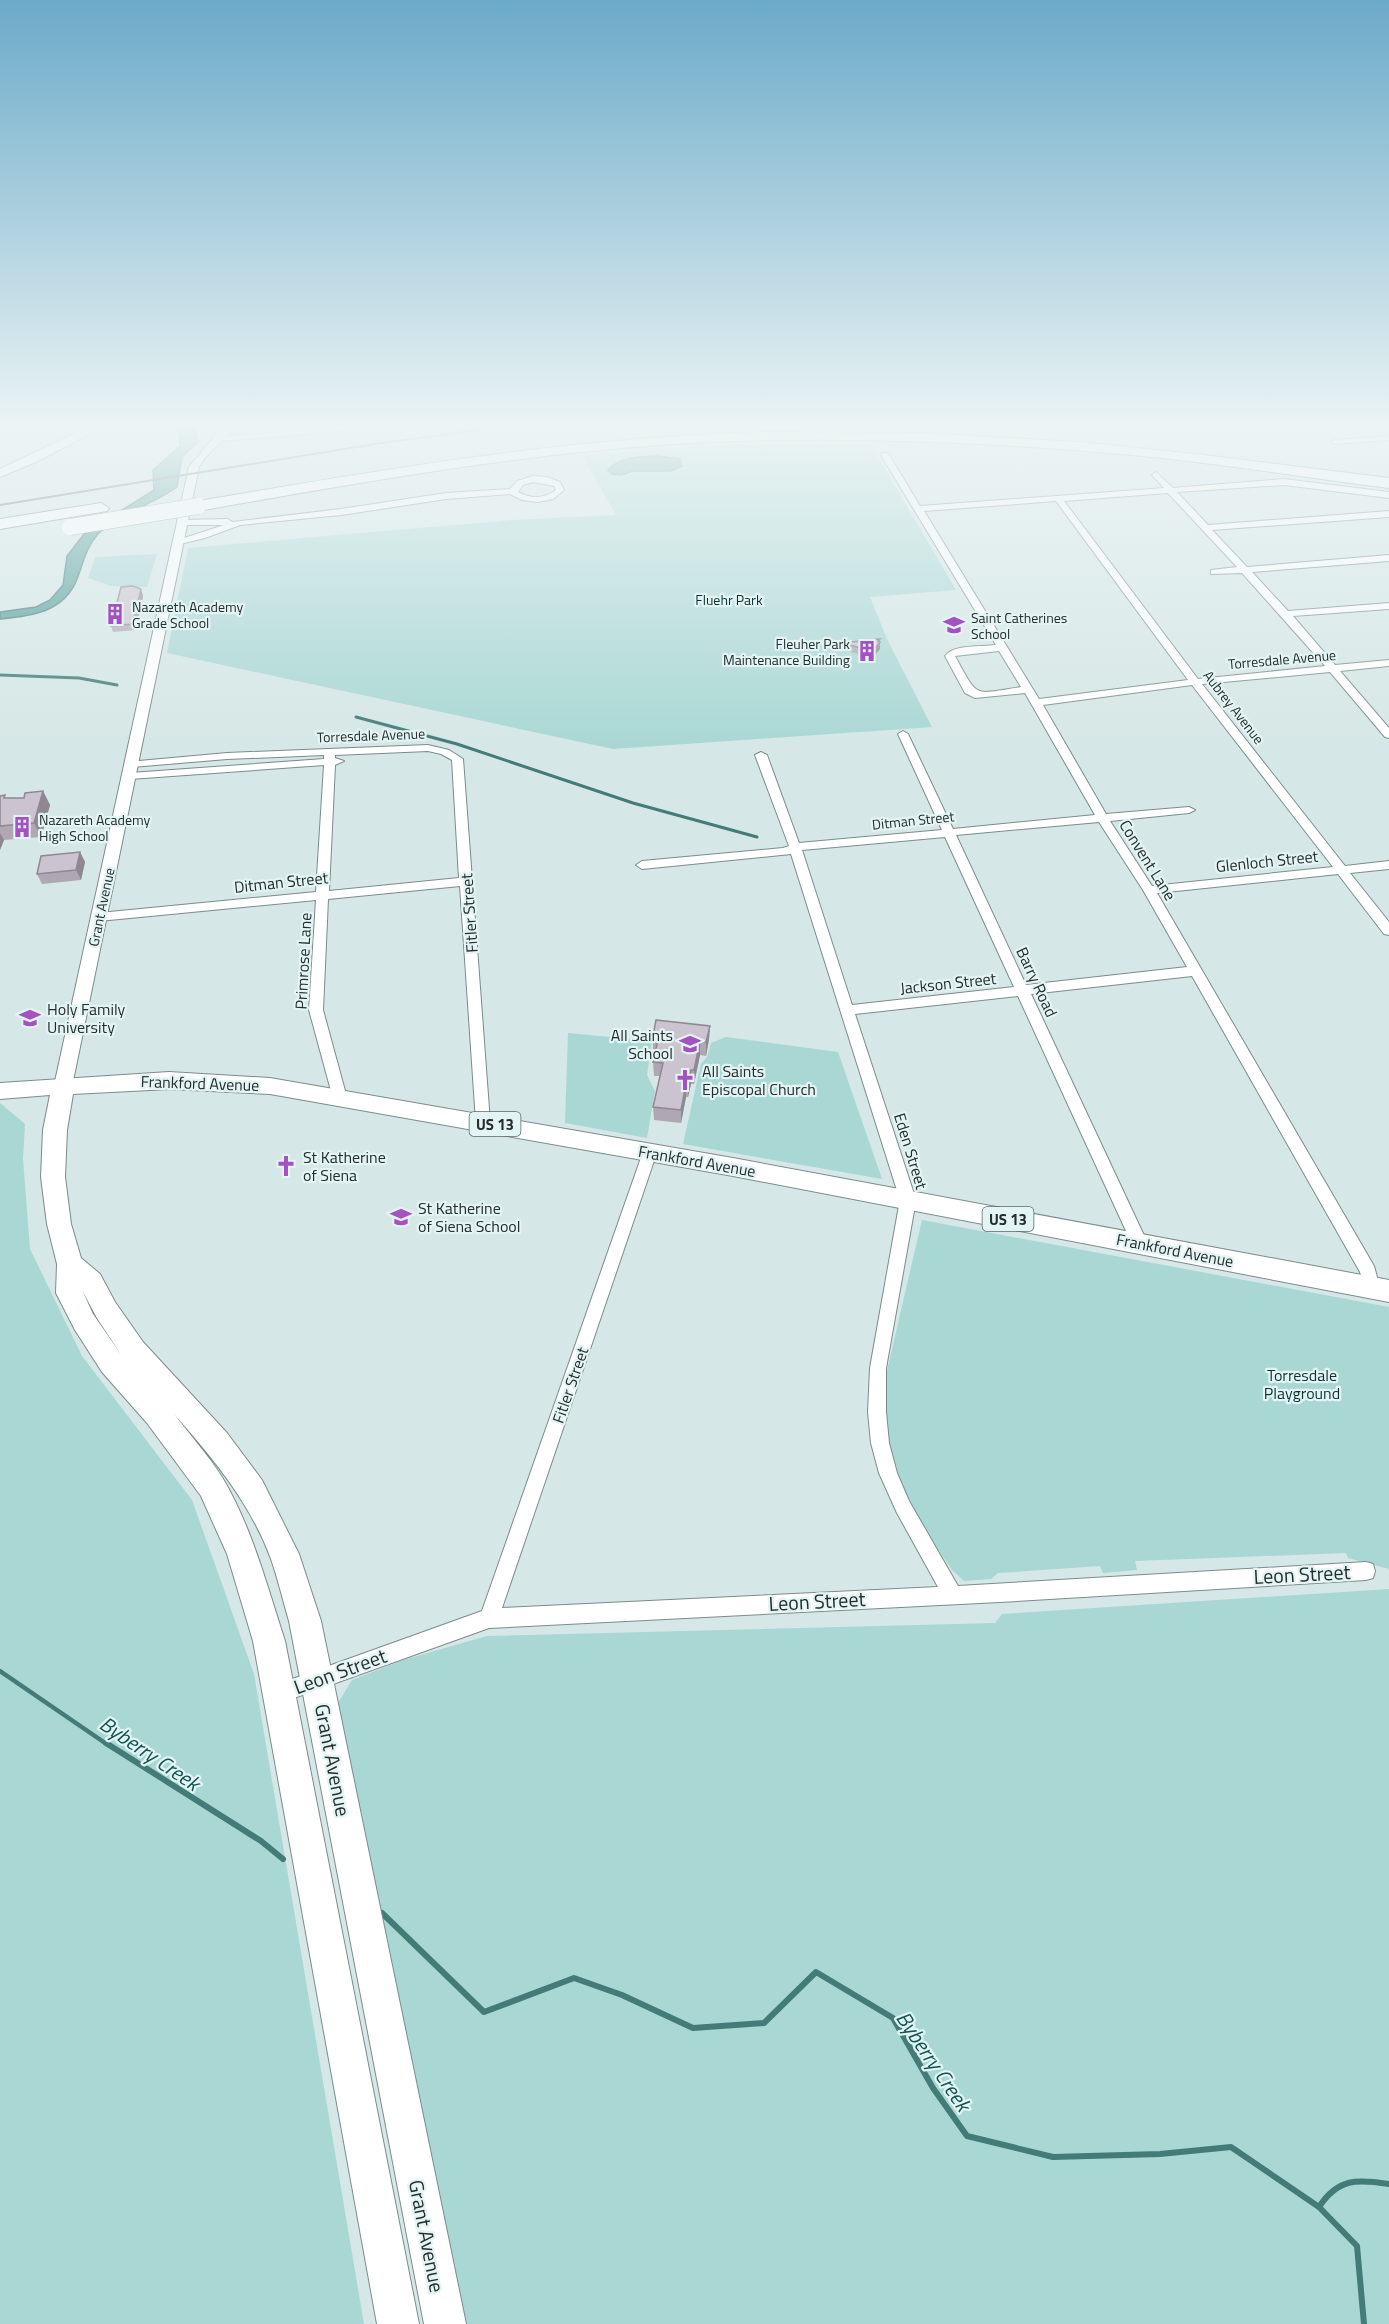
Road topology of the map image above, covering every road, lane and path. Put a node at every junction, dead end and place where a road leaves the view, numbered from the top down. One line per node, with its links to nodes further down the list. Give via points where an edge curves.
1 (44, 531): 7 (highway, bridge)
2 (182, 531): 8 (street, Grant Avenue)
3 (214, 531): 8 (street)
4 (930, 531): 14 (street, Convent Lane)
5 (1084, 531): 17 (street, Aubrey Avenue)
6 (1208, 531): 10 (street)
7 (0, 539)
8 (180, 541): 26 (street, Grant Avenue)
9 (1389, 558): 10 (street)
10 (1243, 570): 11 (street); 13 (street)
11 (1214, 572)
12 (1389, 606): 13 (street)
13 (1286, 614): 16 (street)
14 (1000, 648): 18 (street, Convent Lane); 18 (street, via 953,652 950,656 973,694)
15 (1389, 663): 16 (street, Torresdale Avenue)
16 (1332, 669): 17 (street, Torresdale Avenue); 20 (street)
17 (1195, 682): 19 (street, Torresdale Avenue); 33 (street, Aubrey Avenue)
18 (1026, 690): 19 (street, Convent Lane)
19 (1035, 704): 28 (street, Convent Lane)
20 (1384, 723): 22 (street)
21 (903, 734): 29 (street, Barry Road)
22 (1389, 735)
23 (441, 750): 25 (street, Torresdale Avenue, via 432,756); 34 (street, Fitler Street, via 459,764)
24 (761, 755): 30 (street, Eden Street)
25 (330, 756): 26 (street, Torresdale Avenue); 36 (street, Primrose Lane)
26 (131, 770): 37 (street, Grant Avenue)
27 (1189, 810): 28 (street, Ditman Street)
28 (1102, 818): 29 (street, Ditman Street); 35 (street, Convent Lane)
29 (949, 832): 30 (street, Ditman Street); 40 (street, Barry Road)
30 (795, 848): 31 (street, Ditman Street); 41 (street, Eden Street)
31 (642, 865)
32 (1389, 865): 33 (street, Glenloch Street)
33 (1342, 870): 35 (street, Glenloch Street); 38 (street, Aubrey Avenue)
34 (467, 880): 36 (street, Ditman Street); 45 (street, Fitler Street)
35 (1149, 890): 39 (street, Convent Lane)
36 (323, 894): 37 (street, Ditman Street); 44 (street, Primrose Lane, via 316,1014)
37 (99, 917): 42 (street, Grant Avenue)
38 (1389, 932)
39 (1194, 971): 40 (street, Jackson Street); 50 (street, Convent Lane)
40 (1023, 991): 41 (street, Jackson Street); 48 (street, Barry Road)
41 (848, 1010): 47 (street, Eden Street)
42 (63, 1086): 43 (main road, Frankford Avenue / US 13); 44 (main road, Frankford Avenue / US 13, via 207,1080); 49 (main road, Grant Avenue, via 55,1130 53,1177 59,1224)
43 (0, 1091)
44 (340, 1098): 45 (main road, Frankford Avenue / US 13)
45 (483, 1122): 46 (main road, Frankford Avenue / US 13)
46 (650, 1152): 47 (main road, Frankford Avenue / US 13); 53 (street, Fitler Street)
47 (908, 1200): 48 (main road, Frankford Avenue / US 13); 52 (street, Eden Street, via 878,1368 880,1443 903,1508)
48 (1140, 1244): 50 (main road, Frankford Avenue / US 13)
49 (70, 1264): 54 (main road, Grant Avenue, via 91,1282 133,1350 217,1442 252,1490 284,1554 305,1621); 55 (main road, Grant Avenue, via 69,1293 93,1337 191,1459 227,1516 254,1591)
50 (1381, 1289)
51 (1366, 1571): 52 (street, Leon Street)
52 (952, 1593): 53 (street, Leon Street)
53 (489, 1618): 54 (street, Leon Street)
54 (317, 1678): 55 (street, Leon Street); 57 (main road, Grant Avenue)
55 (280, 1693): 56 (main road, Grant Avenue)
56 (398, 2324)
57 (445, 2324)

